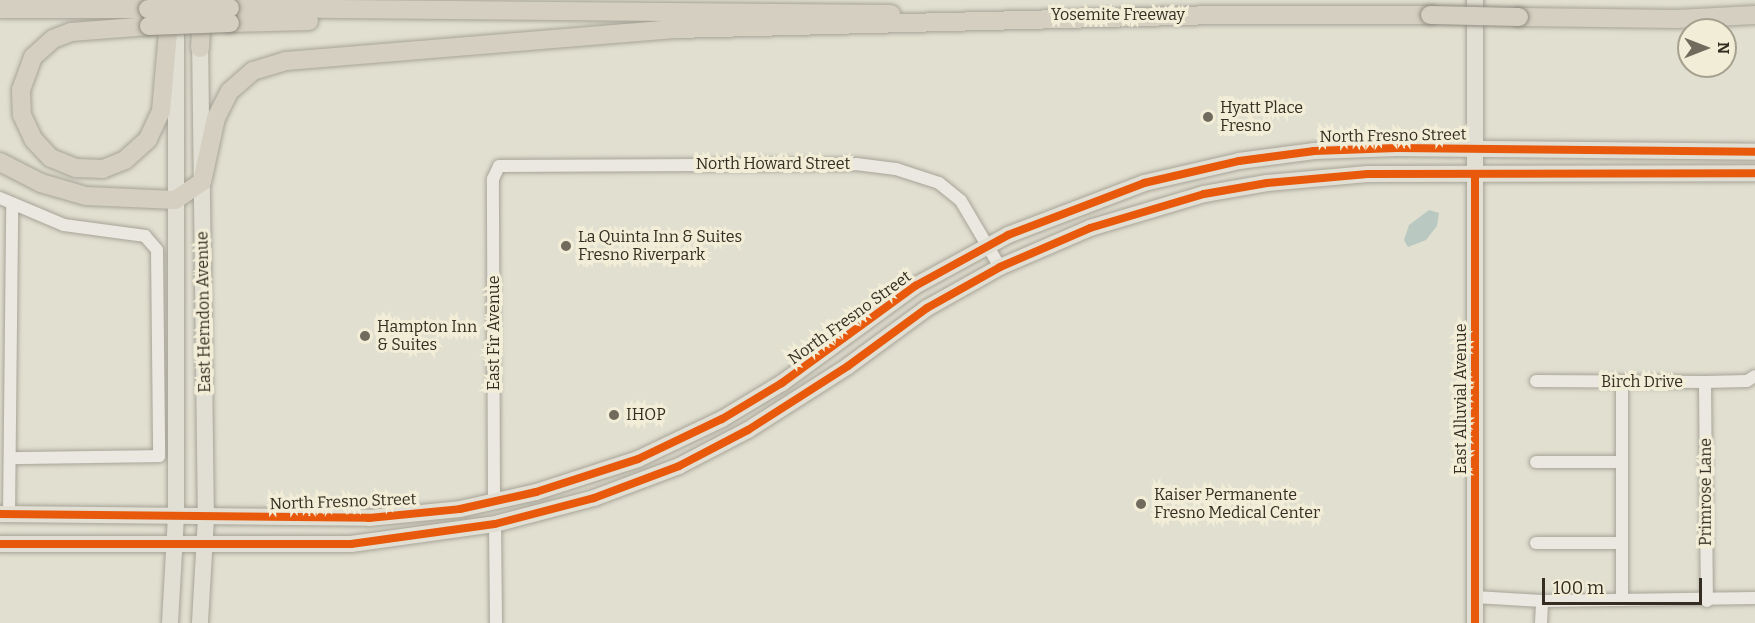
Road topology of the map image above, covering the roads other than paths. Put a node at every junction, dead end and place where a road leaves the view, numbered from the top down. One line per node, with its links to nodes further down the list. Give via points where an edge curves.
1 (171, 0): 8 (highway, via 163,100 153,132 133,153 111,166 76,168 51,158 33,139 22,115 23,80 33,57 53,39 71,32)
2 (176, 0): 20 (main road, East Herndon Avenue)
3 (202, 0): 9 (highway)
4 (1475, 0): 10 (main road, East Alluvial Avenue)
5 (0, 9): 8 (highway)
6 (1218, 15): 7 (highway, Yosemite Freeway, bridge, via 1677,20); 8 (highway, Yosemite Freeway, bridge, via 568,12); 18 (highway, via 675,29 286,61 246,75 223,101)
7 (1755, 15)
8 (148, 18)
9 (200, 48): 18 (main road, East Herndon Avenue)
10 (1475, 148): 11 (main road, North Fresno Street); 16 (main road, East Alluvial Avenue); 22 (main road, North Fresno Street, via 1346,149 1239,161 1112,194)
11 (1755, 152)
12 (1755, 159): 17 (main road, via 1660,162 1652,164)
13 (0, 162): 20 (highway, via 41,183 86,196)
14 (499, 165): 22 (street, North Howard Street, via 888,167 914,172 949,190 971,213); 33 (street, East Fir Avenue, via 493,178)
15 (1755, 173): 17 (main road)
16 (1475, 174): 17 (main road); 23 (main road, via 1339,175 1225,190 1090,228); 44 (main road, East Alluvial Avenue)
17 (1644, 174)
18 (202, 182): 20 (highway); 36 (main road, East Herndon Avenue)
19 (0, 198): 21 (street)
20 (176, 200): 35 (main road, East Herndon Avenue)
21 (12, 204): 28 (street); 28 (street, via 85,230 145,236 157,250 159,456)
22 (989, 244): 23 (street, North Howard Street); 32 (main road, North Fresno Street, via 907,292 755,400 638,459)
23 (1000, 267): 37 (main road, via 927,308 801,398 679,466 594,498)
24 (1751, 379): 27 (street, Birch Drive)
25 (1536, 381): 26 (street, Birch Drive)
26 (1622, 382): 27 (street, Birch Drive); 30 (street)
27 (1705, 382): 48 (street, Primrose Lane)
28 (11, 458): 31 (street)
29 (1536, 462): 30 (street)
30 (1622, 462): 40 (street)
31 (5, 477): 34 (street)
32 (583, 478): 33 (main road, North Fresno Street); 37 (main road, via 575,491 506,510)
33 (495, 502): 36 (main road, North Fresno Street, via 377,518); 38 (main road, via 484,514 392,528)
34 (5, 514): 35 (main road, North Fresno Street)
35 (176, 517): 36 (main road, North Fresno Street); 42 (main road, East Herndon Avenue)
36 (206, 518): 43 (main road, East Herndon Avenue)
37 (495, 524): 38 (main road); 51 (street)
38 (380, 541): 43 (main road)
39 (1536, 543): 40 (street)
40 (1622, 543): 46 (street)
41 (0, 544): 42 (main road)
42 (175, 545): 43 (main road); 49 (main road, East Herndon Avenue)
43 (205, 545): 50 (main road, East Herndon Avenue)
44 (1475, 597): 47 (street); 52 (main road, East Alluvial Avenue)
45 (1755, 598): 48 (street)
46 (1622, 600): 47 (street); 48 (street)
47 (1542, 601): 53 (street)
48 (1707, 601)
49 (170, 623)
50 (200, 623)
51 (496, 623)
52 (1475, 623)
53 (1541, 623)

